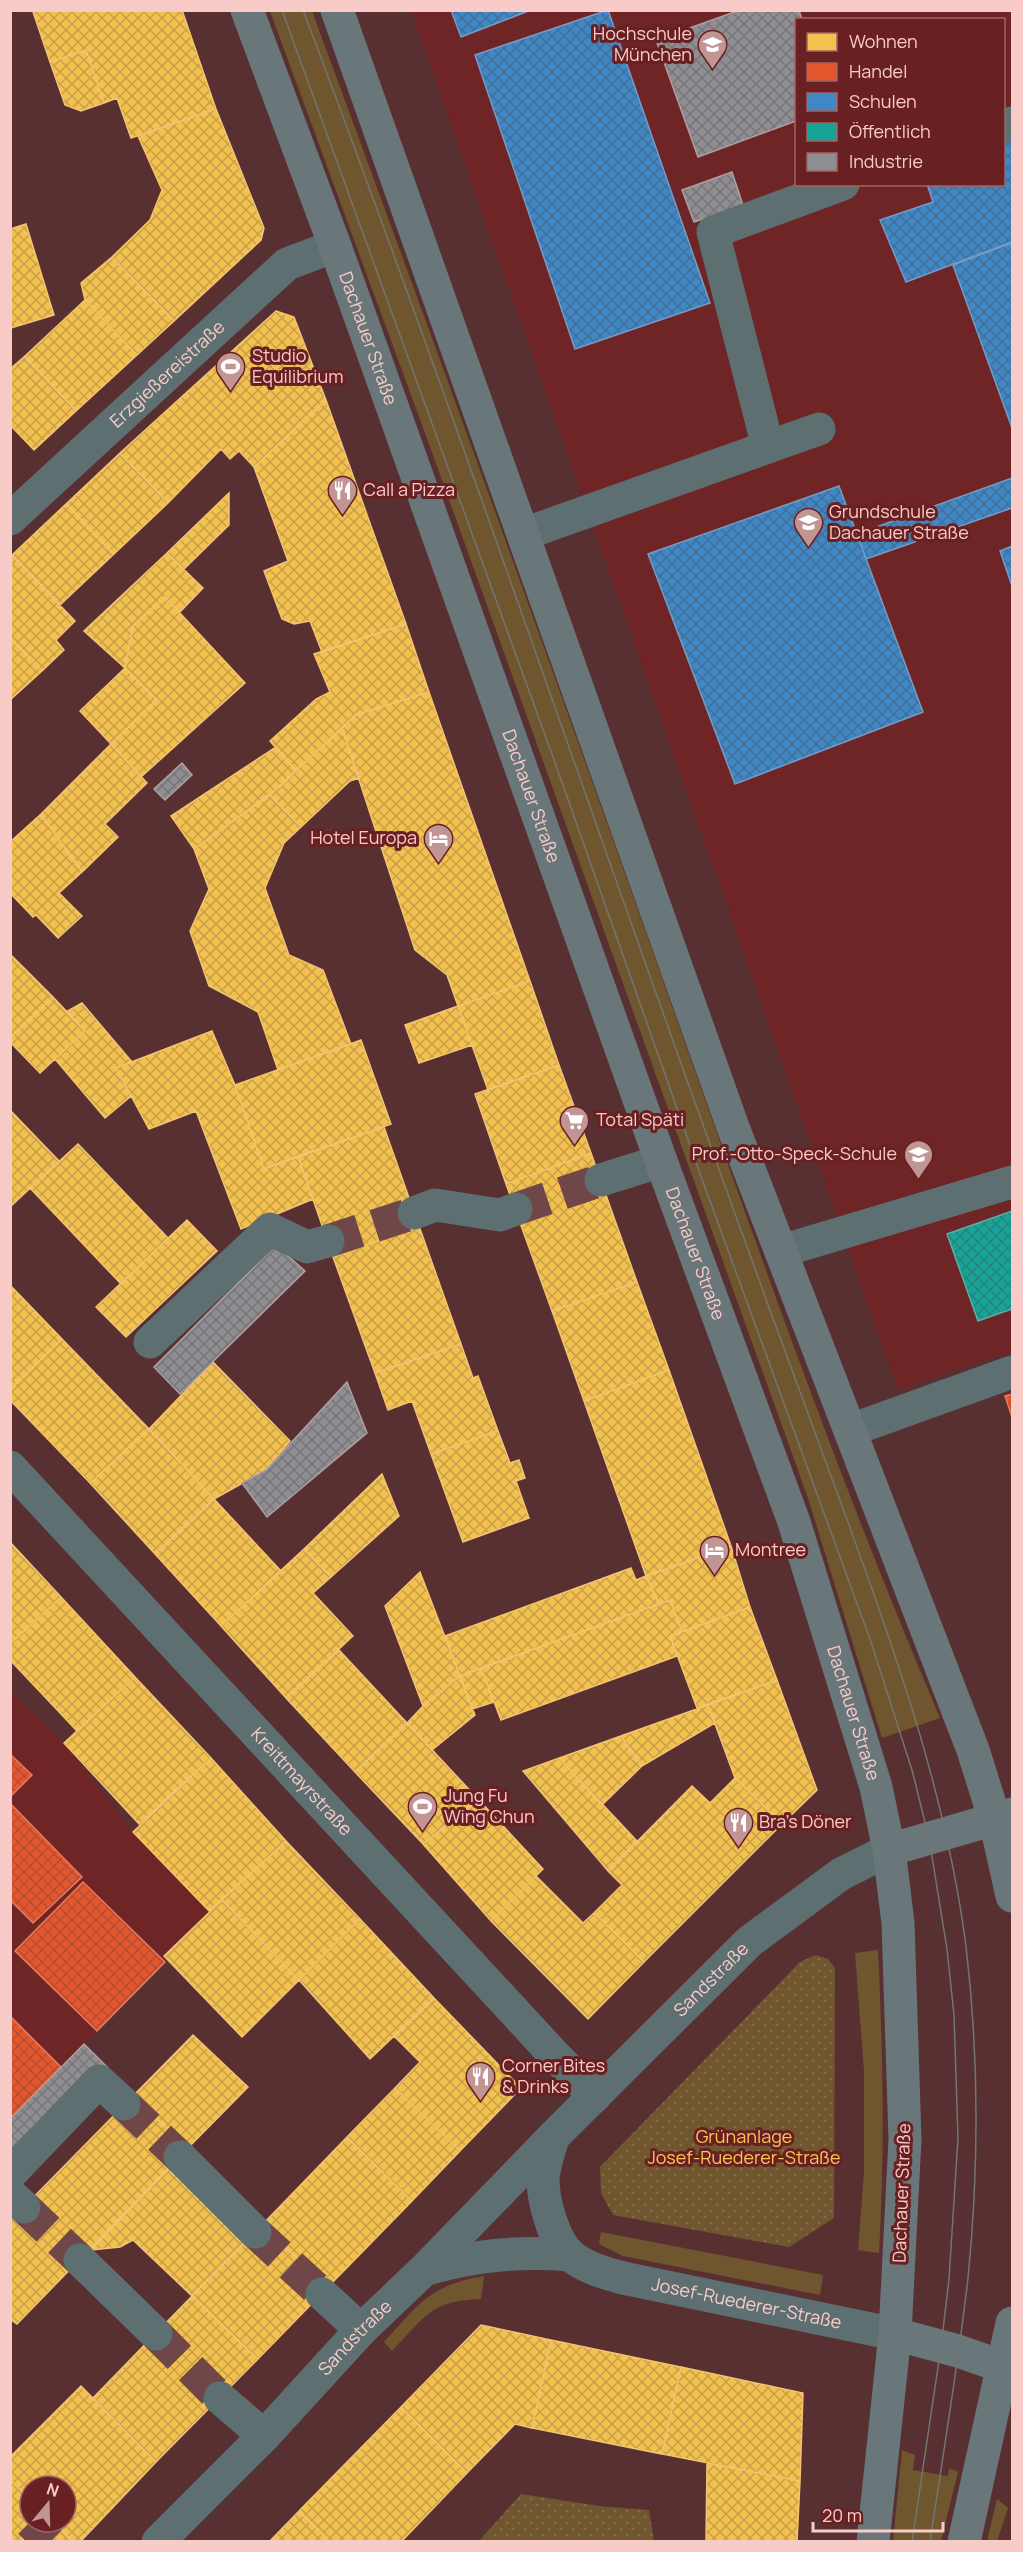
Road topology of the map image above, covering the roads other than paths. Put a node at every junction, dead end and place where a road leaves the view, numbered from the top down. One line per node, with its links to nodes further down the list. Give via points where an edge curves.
1 (247, 10): 4 (main road, Dachauer Straße)
2 (337, 10): 8 (main road)
3 (838, 186): 6 (street, via 713,232)
4 (335, 246): 7 (street, Erzgießereistraße, via 287,264); 9 (main road, Dachauer Straße)
5 (819, 429): 6 (street)
6 (768, 447): 8 (street)
7 (10, 519)
8 (524, 534): 15 (main road, via 730,1119)
9 (661, 1161): 10 (street); 21 (main road, Dachauer Straße, via 794,1522 863,1741)
10 (601, 1180)
11 (1012, 1182): 15 (street)
12 (516, 1209): 13 (street, via 500,1215 435,1205)
13 (414, 1213)
14 (328, 1241): 16 (street, via 307,1247 270,1228)
15 (781, 1251): 18 (main road)
16 (150, 1342)
17 (1012, 1372): 18 (street)
18 (851, 1430): 20 (main road, via 973,1750)
19 (10, 1467): 23 (street, Kreittmayrstraße)
20 (1004, 1817): 21 (main road); 22 (main road)
21 (889, 1850): 23 (street, Sandstraße, via 840,1874 750,1941); 36 (main road, Dachauer Straße, via 898,1923 905,2139)
22 (1012, 1896)
23 (595, 2096): 25 (street, Sandstraße)
24 (124, 2104): 27 (street, via 99,2081)
25 (554, 2136): 30 (street, Sandstraße, via 543,2180 547,2210 555,2233); 31 (street, Sandstraße)
26 (180, 2157): 28 (street)
27 (10, 2174)
28 (255, 2232)
29 (80, 2260): 35 (street)
30 (584, 2263): 31 (street, Josef-Ruederer-Straße, via 502,2253); 36 (street, Josef-Ruederer-Straße, via 672,2289)
31 (424, 2269): 34 (street, Sandstraße)
32 (322, 2294): 34 (street)
33 (1012, 2324): 37 (main road)
34 (361, 2330): 39 (street, Sandstraße)
35 (156, 2334)
36 (895, 2334): 37 (main road); 41 (main road, Dachauer Straße)
37 (1008, 2368): 42 (main road)
38 (220, 2398): 39 (street)
39 (264, 2436): 40 (street, Sandstraße)
40 (158, 2541)
41 (873, 2541)
42 (964, 2541)

